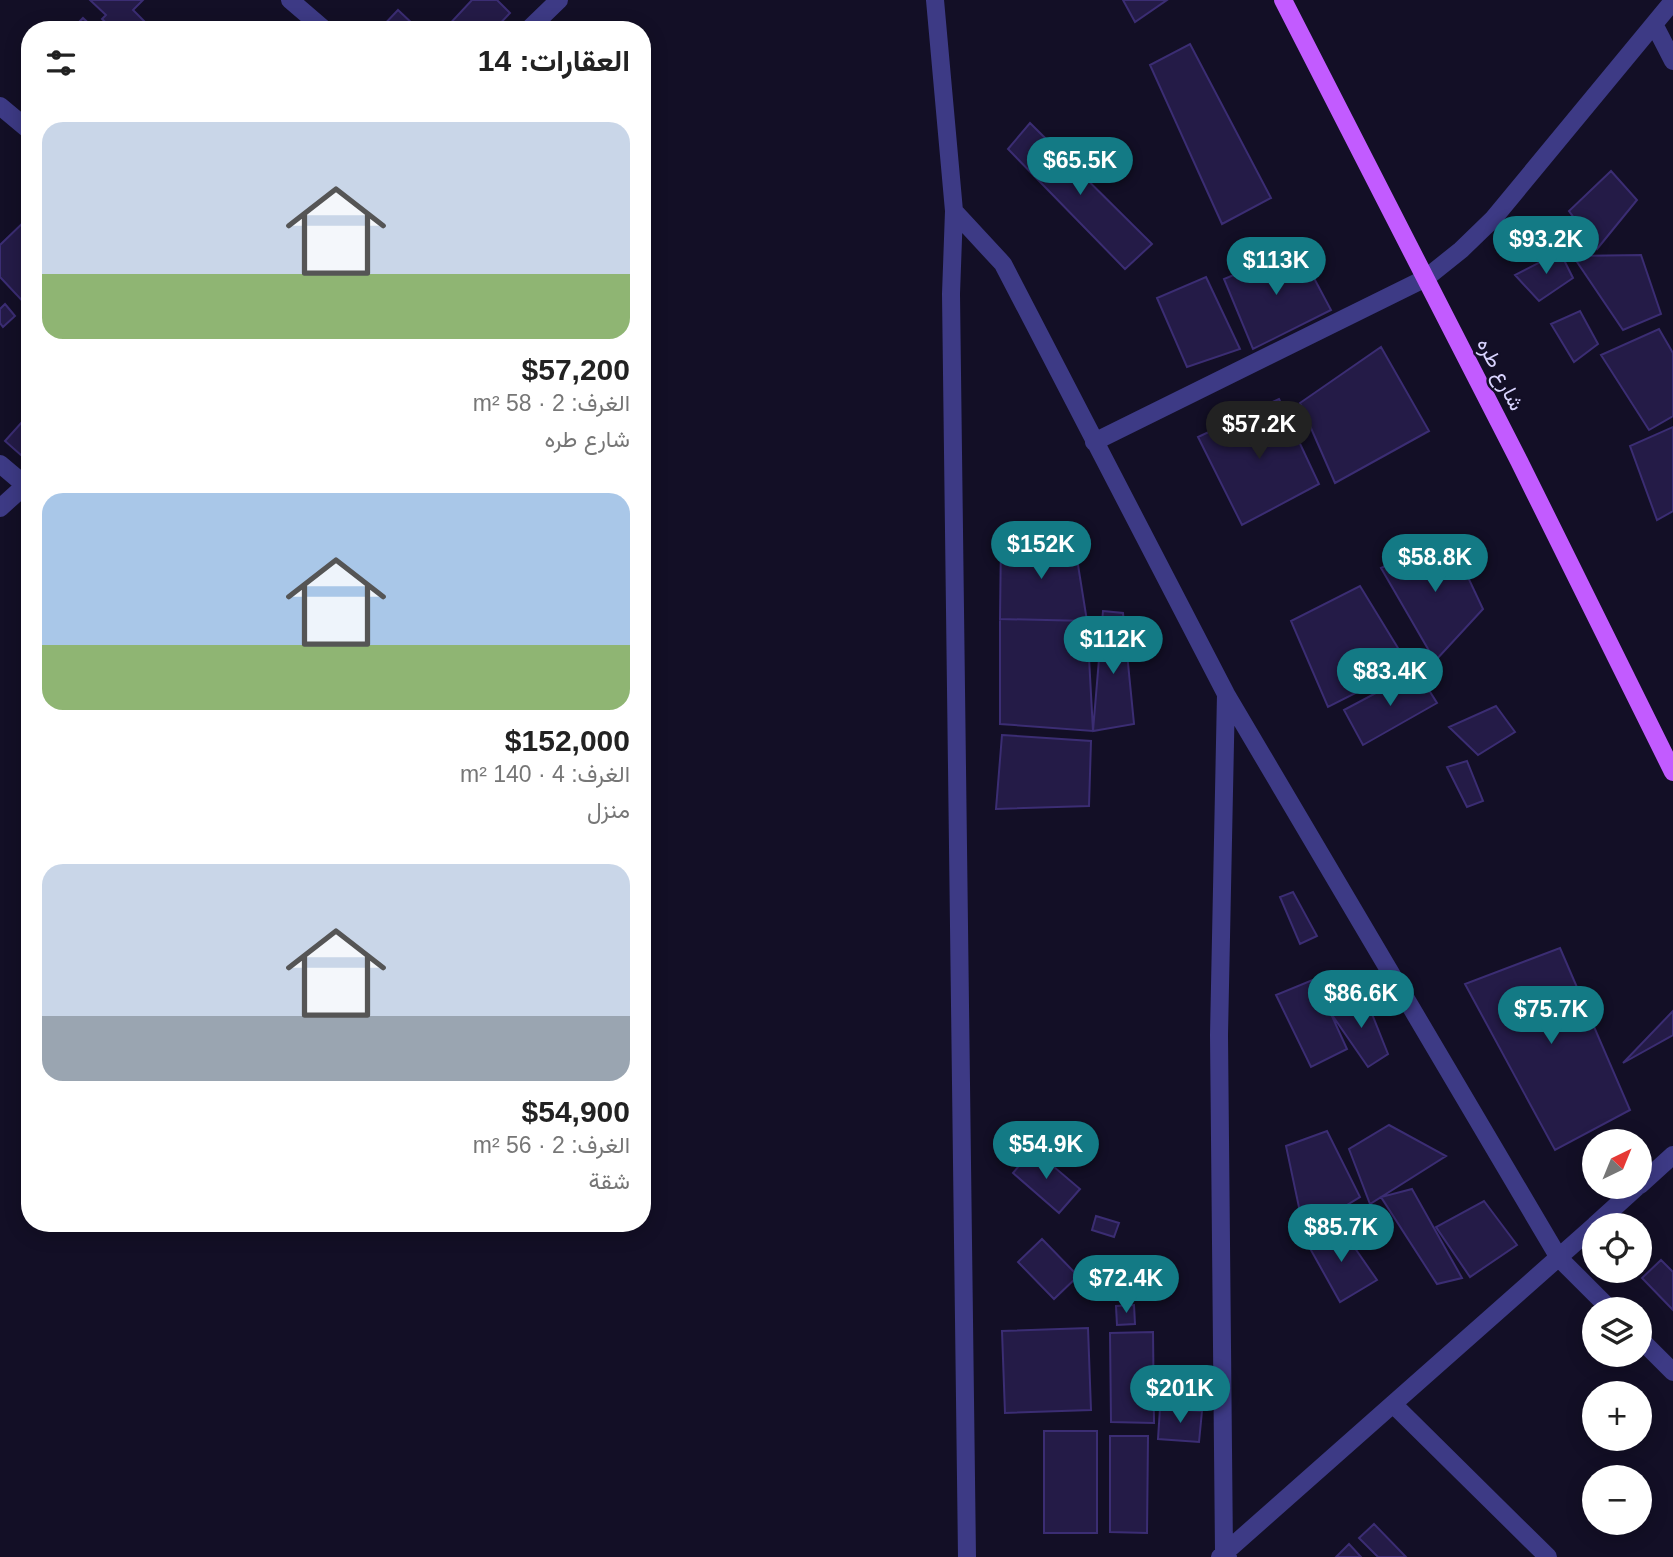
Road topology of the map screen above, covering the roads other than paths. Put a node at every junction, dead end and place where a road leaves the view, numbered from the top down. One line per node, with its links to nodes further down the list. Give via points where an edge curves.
1 (290, 0): 6 (street)
2 (559, 0): 7 (street)
3 (935, 0): 12 (street)
4 (1283, 0): 13 (main road, شارع طره)
5 (1673, 1): 8 (street)
6 (315, 21)
7 (537, 21)
8 (1654, 24): 9 (street); 13 (street, via 1493,219)
9 (1673, 61)
10 (0, 106): 11 (street)
11 (21, 124)
12 (954, 211): 14 (street, via 1003,264); 32 (street, via 951,293)
13 (1426, 278): 14 (street); 20 (main road, شارع طره)
14 (1094, 442): 19 (street)
15 (0, 464): 16 (street)
16 (21, 479)
17 (21, 489): 18 (street)
18 (0, 508)
19 (1226, 695): 26 (street); 31 (street, via 1219,1035)
20 (1673, 772)
21 (1673, 1155): 22 (street)
22 (1652, 1174)
23 (1625, 1199): 24 (street)
24 (1609, 1213)
25 (1582, 1238): 26 (street)
26 (1559, 1258): 27 (street); 30 (street)
27 (1598, 1297)
28 (1652, 1351): 29 (street)
29 (1673, 1372)
30 (1393, 1404): 31 (street); 33 (street)
31 (1224, 1556)
32 (967, 1557)
33 (1548, 1557)

